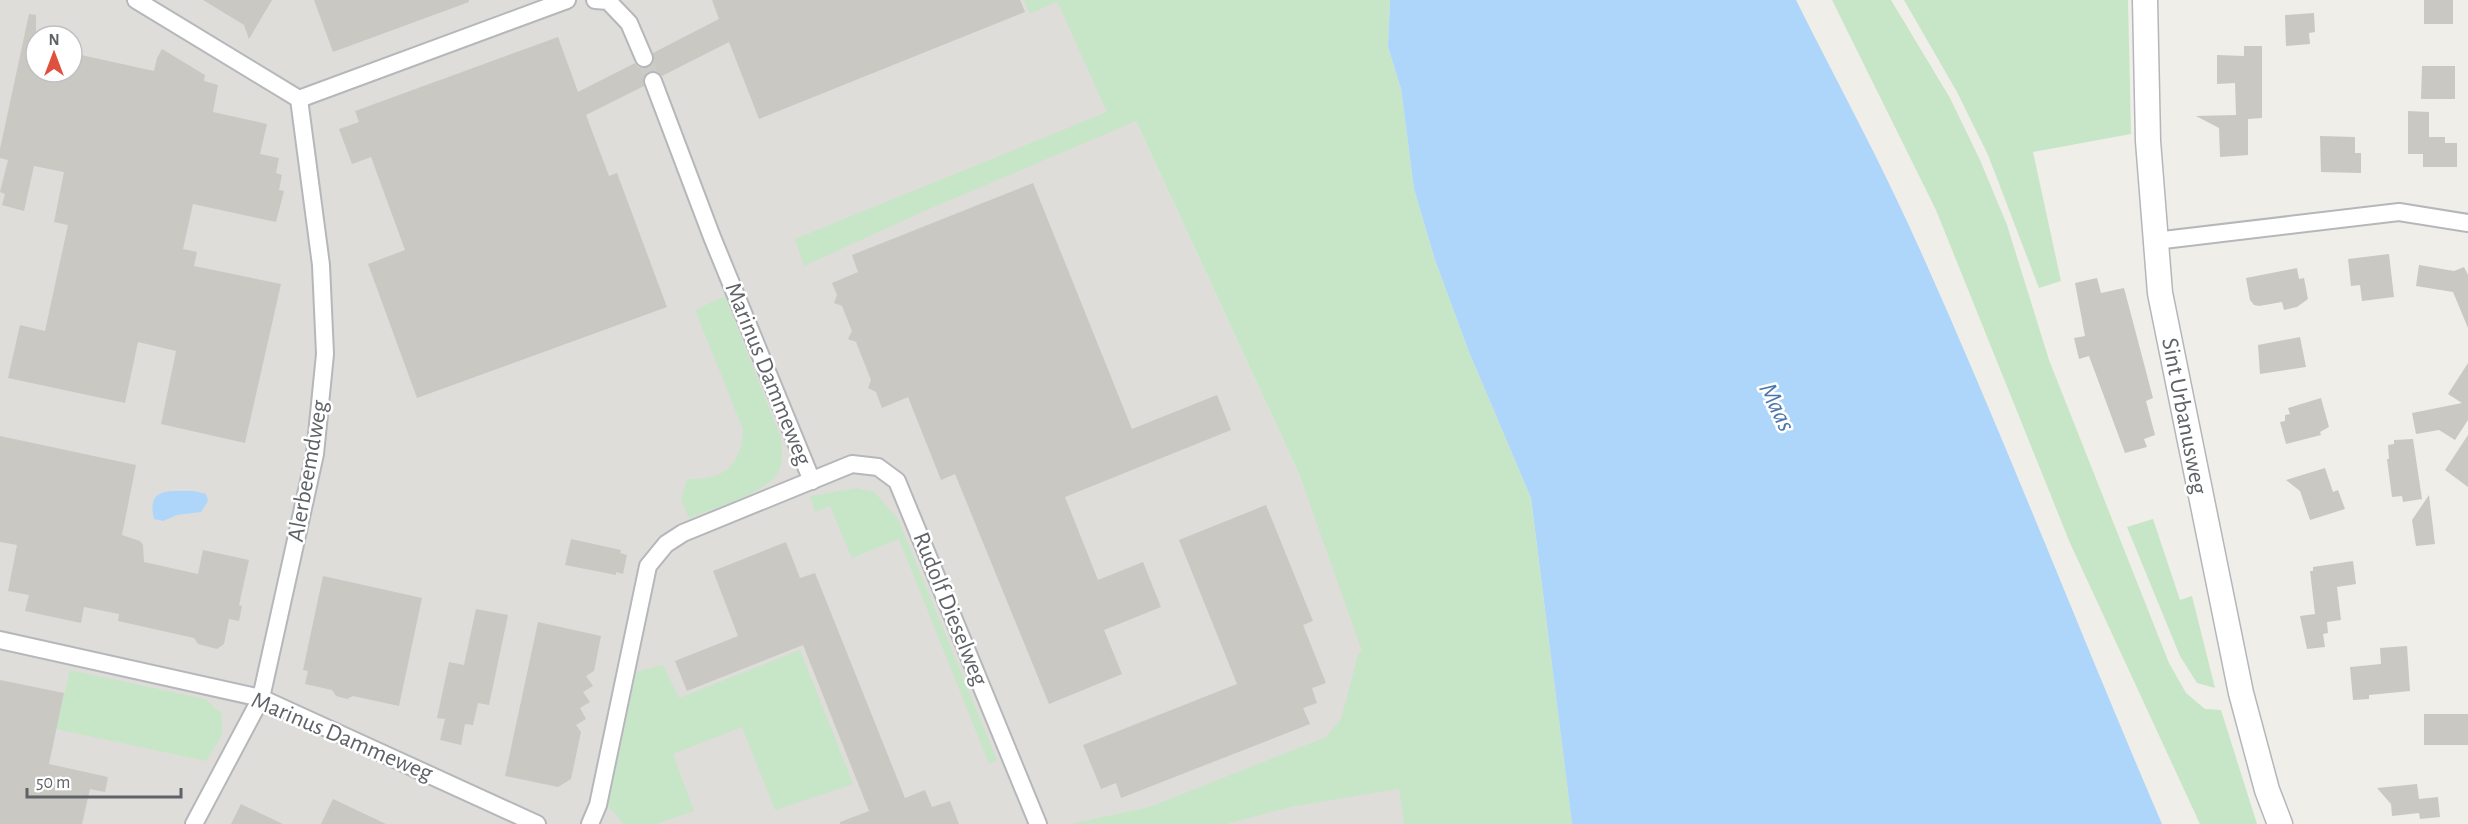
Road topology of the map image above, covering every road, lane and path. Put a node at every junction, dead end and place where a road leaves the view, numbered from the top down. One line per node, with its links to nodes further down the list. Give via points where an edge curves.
1 (136, 0): 7 (street)
2 (567, 0): 7 (street)
3 (594, 0): 5 (street, via 608,1 629,23)
4 (2145, 0): 9 (street, Sint Urbanusweg, via 2145,89)
5 (644, 58)
6 (653, 81): 10 (street, Marinus Dammeweg)
7 (299, 99): 12 (street, Alerbeemdweg, via 321,265 325,354 315,454)
8 (2468, 223): 9 (street, via 2399,212)
9 (2155, 241): 17 (street, Sint Urbanusweg, via 2164,315 2241,693)
10 (812, 481): 15 (street, Marinus Dammeweg, via 683,533 666,544 648,566 598,805); 16 (street, Rudolf Dieselweg, via 852,464 878,467 897,481)
11 (0, 640): 12 (street, Marinus Dammeweg)
12 (261, 698): 13 (street, Alerbeemdweg); 14 (street, Marinus Dammeweg)
13 (194, 824)
14 (537, 824)
15 (590, 824)
16 (1038, 824)
17 (2280, 824)

